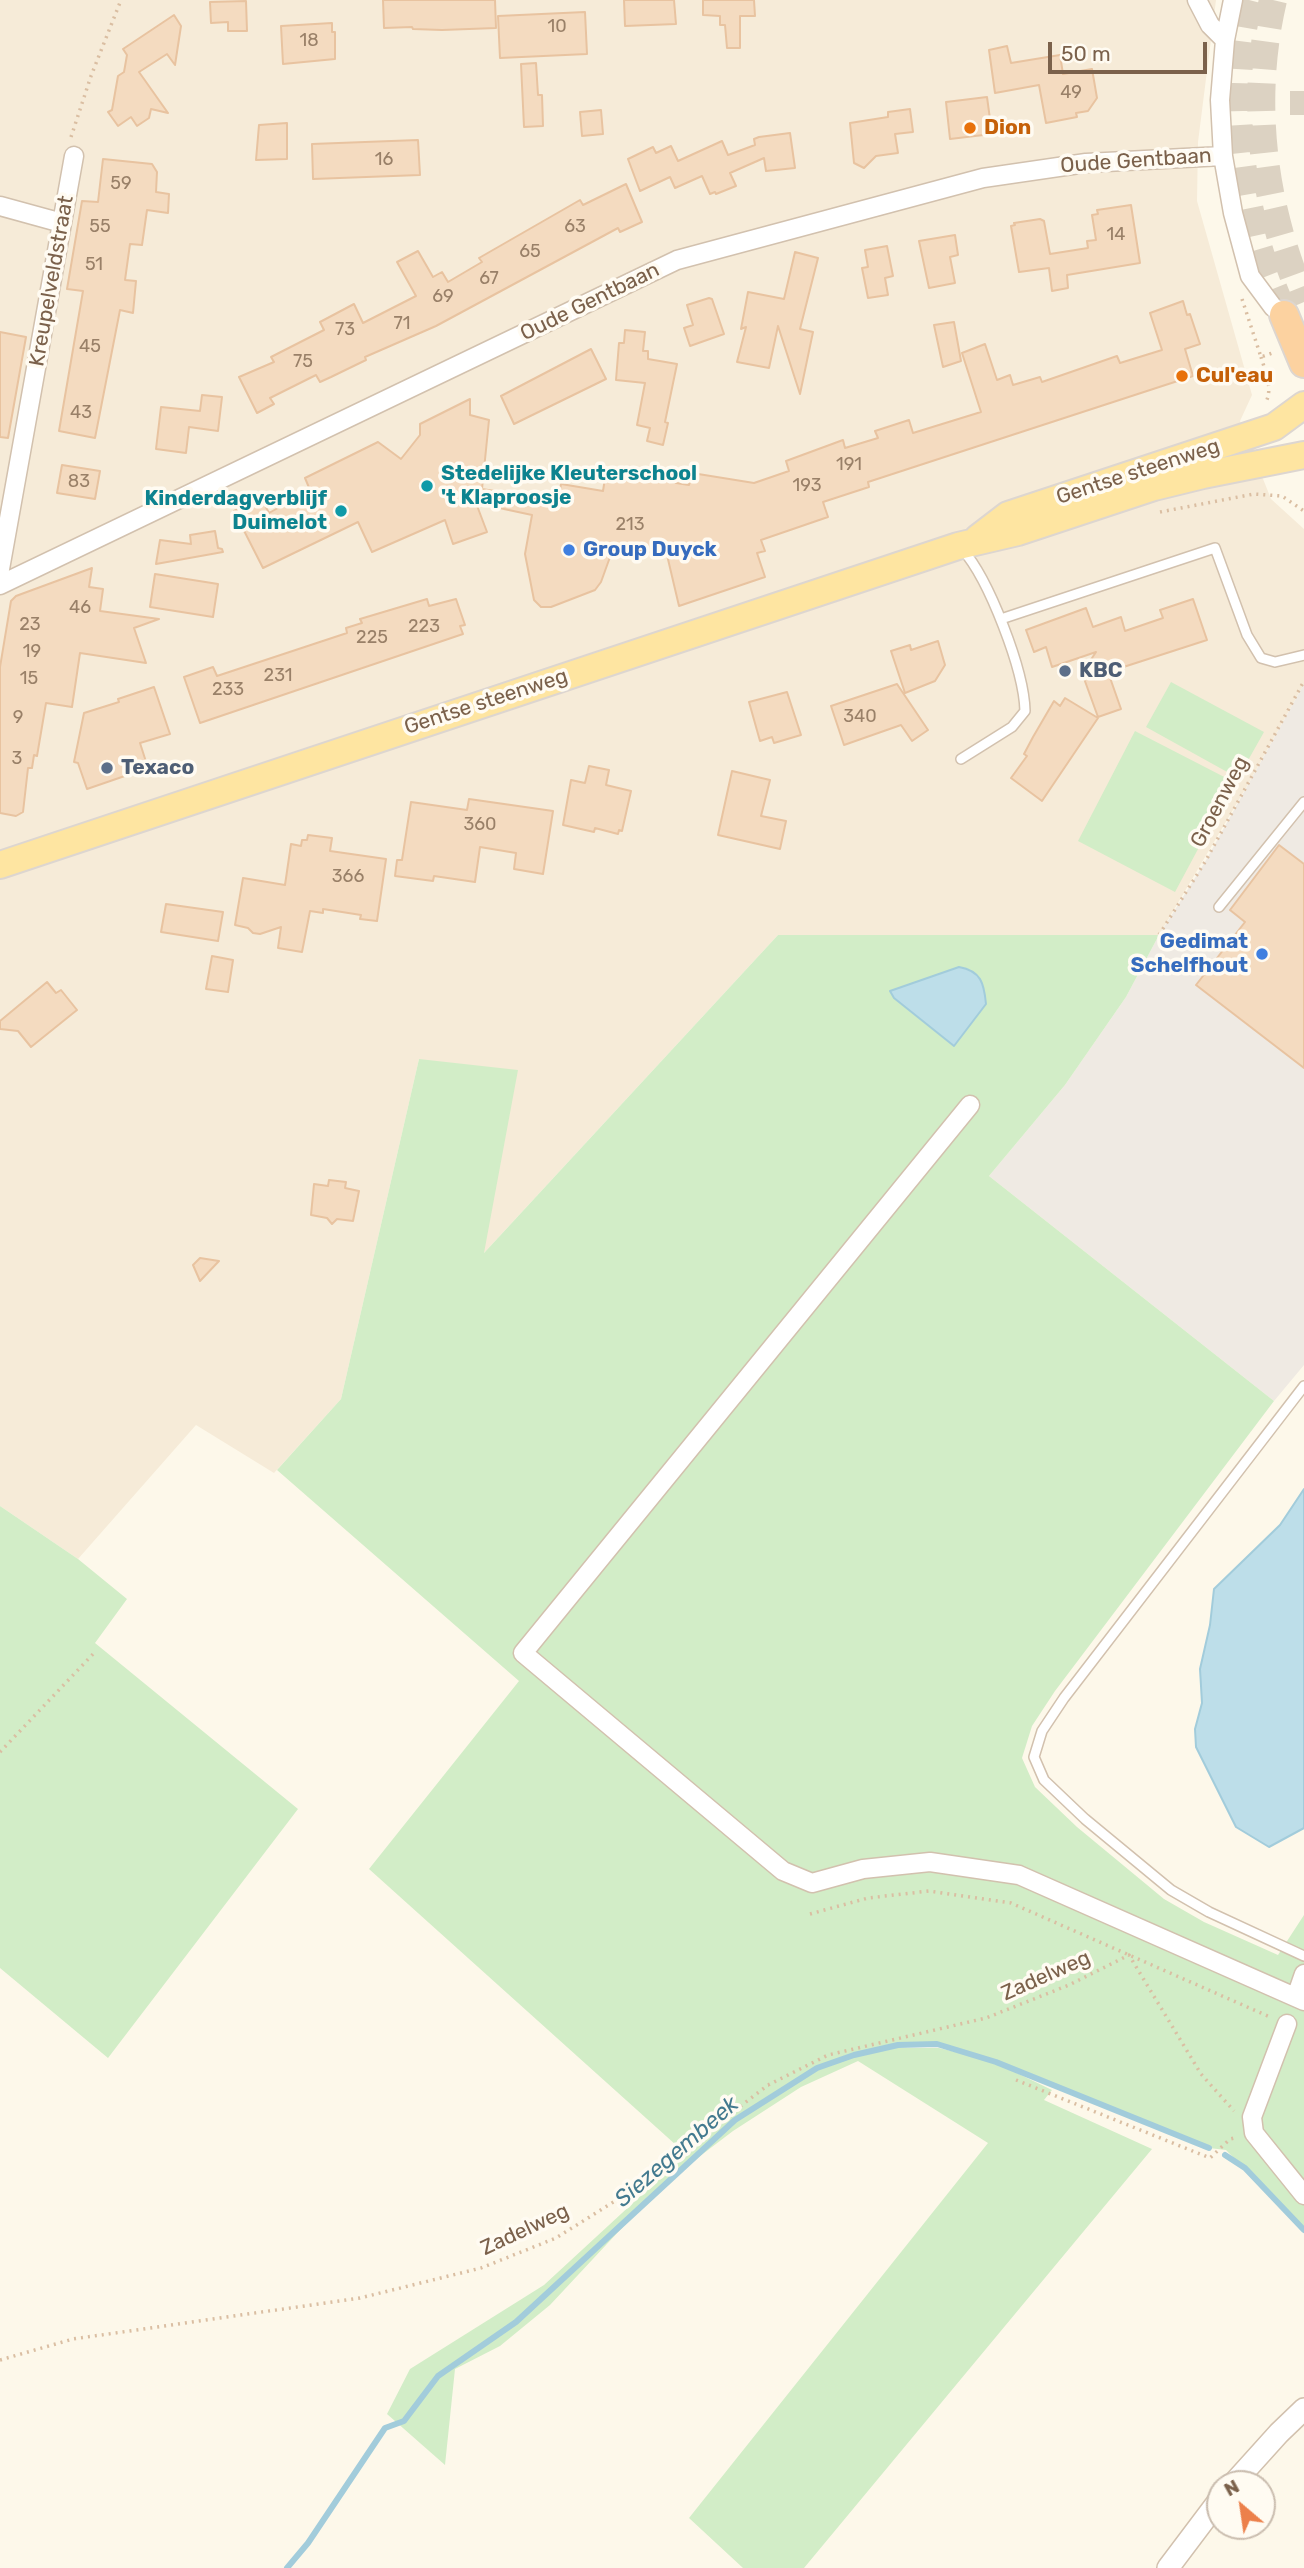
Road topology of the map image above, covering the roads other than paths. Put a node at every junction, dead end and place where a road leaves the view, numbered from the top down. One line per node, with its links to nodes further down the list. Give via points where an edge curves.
1 (1197, 0): 3 (street, via 1210,25)
2 (1233, 0): 3 (street)
3 (1225, 40): 5 (street, via 1220,100)
4 (74, 156): 7 (street, Kreupelveldstraat)
5 (1223, 156): 8 (street, via 1250,276); 15 (street, Oude Gentbaan, via 1086,163 983,178 677,260)
6 (0, 206): 7 (street)
7 (62, 223): 14 (street, Kreupelveldstraat)
8 (1284, 315): 9 (highway)
9 (1304, 363)
10 (1304, 406): 11 (main road); 13 (main road, Gentse steenweg, via 1274,427 1008,515)
11 (1304, 432)
12 (1304, 455): 13 (main road, Gentse steenweg, via 1154,487 1018,533)
13 (966, 543): 16 (lane); 20 (main road, Gentse steenweg)
14 (0, 569)
15 (0, 585)
16 (1000, 619): 17 (lane, via 1215,548 1247,635 1261,658 1275,662); 18 (lane, via 1025,694 1026,711 1012,727)
17 (1304, 655)
18 (961, 759)
19 (1304, 802): 21 (lane)
20 (0, 865)
21 (1219, 907)
22 (970, 1105): 26 (street, via 523,1653 783,1871 812,1883 863,1869 930,1862 1019,1875)
23 (1304, 1387): 24 (lane, via 1064,1698 1042,1731 1034,1757 1044,1780 1171,1890)
24 (1304, 1956)
25 (1304, 1974): 26 (street)
26 (1300, 1999)
27 (1287, 2024): 28 (street, via 1252,2117 1254,2133)
28 (1304, 2195)
29 (1304, 2409): 30 (street)
30 (1246, 2470)
31 (1206, 2518): 32 (street)
32 (1168, 2568)

